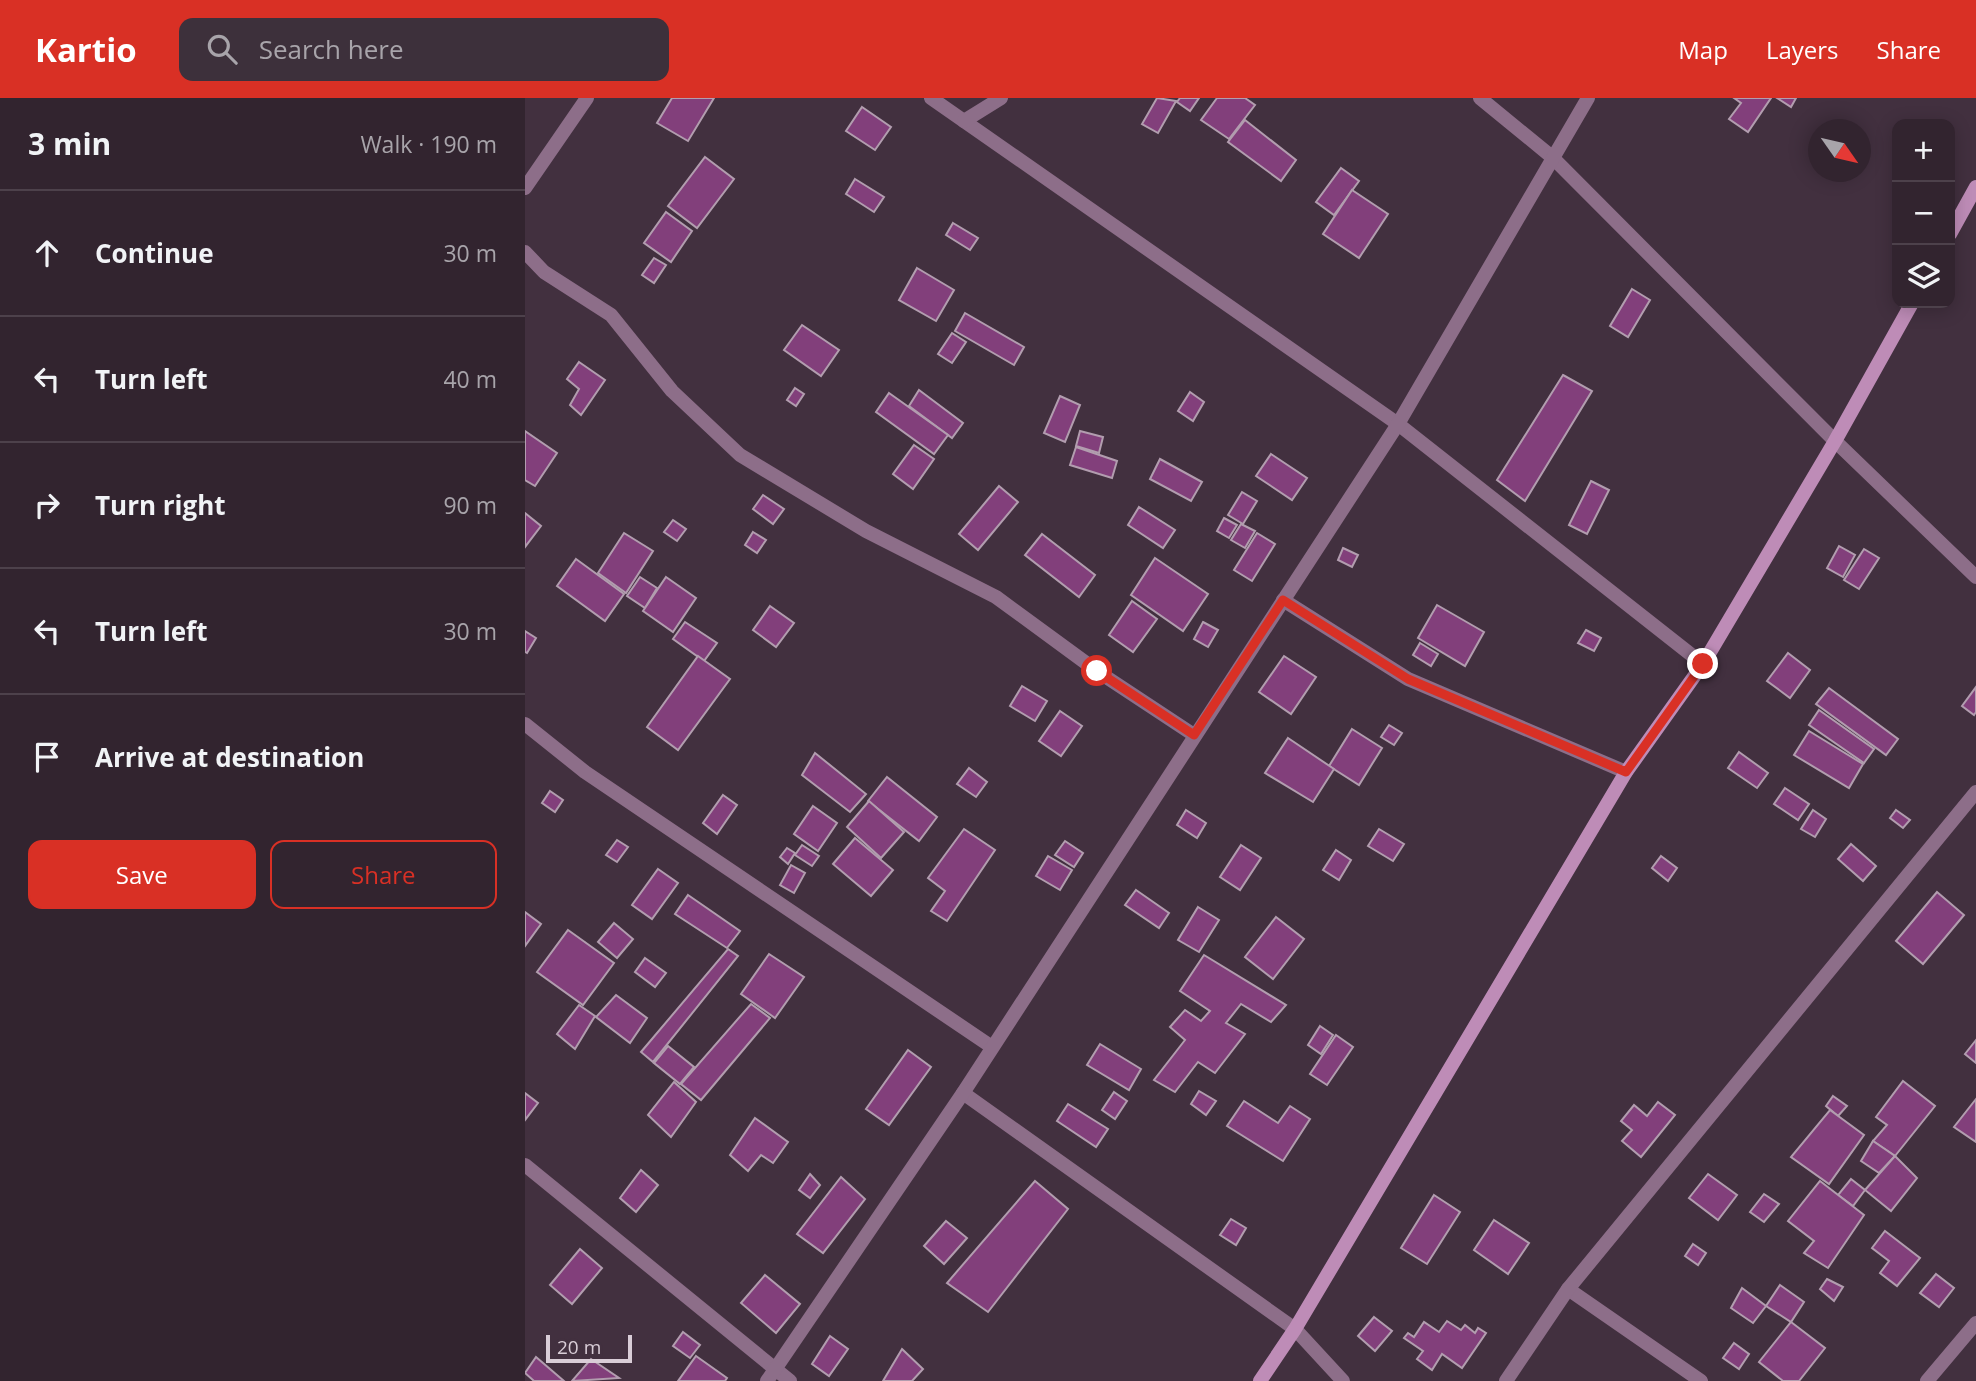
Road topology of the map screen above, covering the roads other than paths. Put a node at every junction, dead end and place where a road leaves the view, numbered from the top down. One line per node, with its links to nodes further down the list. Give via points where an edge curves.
1 (587, 98): 9 (street)
2 (931, 98): 6 (street)
3 (1002, 98): 6 (street)
4 (1480, 98): 7 (street)
5 (1588, 98): 7 (street)
6 (964, 121): 13 (street)
7 (1552, 158): 13 (street); 14 (street)
8 (1976, 187): 10 (street)
9 (525, 188)
10 (1955, 225)
11 (525, 252): 19 (street, via 544,272 611,315 672,391 740,455 866,531 996,597)
12 (1909, 308): 14 (street)
13 (1398, 425): 16 (street); 17 (street)
14 (1835, 441): 15 (street); 17 (street)
15 (1976, 577)
16 (1283, 600): 19 (street); 20 (street, via 1408,679)
17 (1703, 664): 20 (street)
18 (525, 724): 22 (street, via 585,772)
19 (1194, 735): 22 (street)
20 (1626, 772): 27 (street)
21 (1976, 792): 25 (street)
22 (992, 1047): 23 (street)
23 (963, 1094): 27 (street); 28 (street)
24 (525, 1165): 28 (street)
25 (1568, 1289): 32 (street); 33 (street)
26 (1976, 1323): 34 (street)
27 (1295, 1329): 30 (street); 31 (street)
28 (771, 1375): 29 (street)
29 (790, 1381)
30 (1260, 1381)
31 (1343, 1381)
32 (1506, 1381)
33 (1701, 1381)
34 (1927, 1381)

